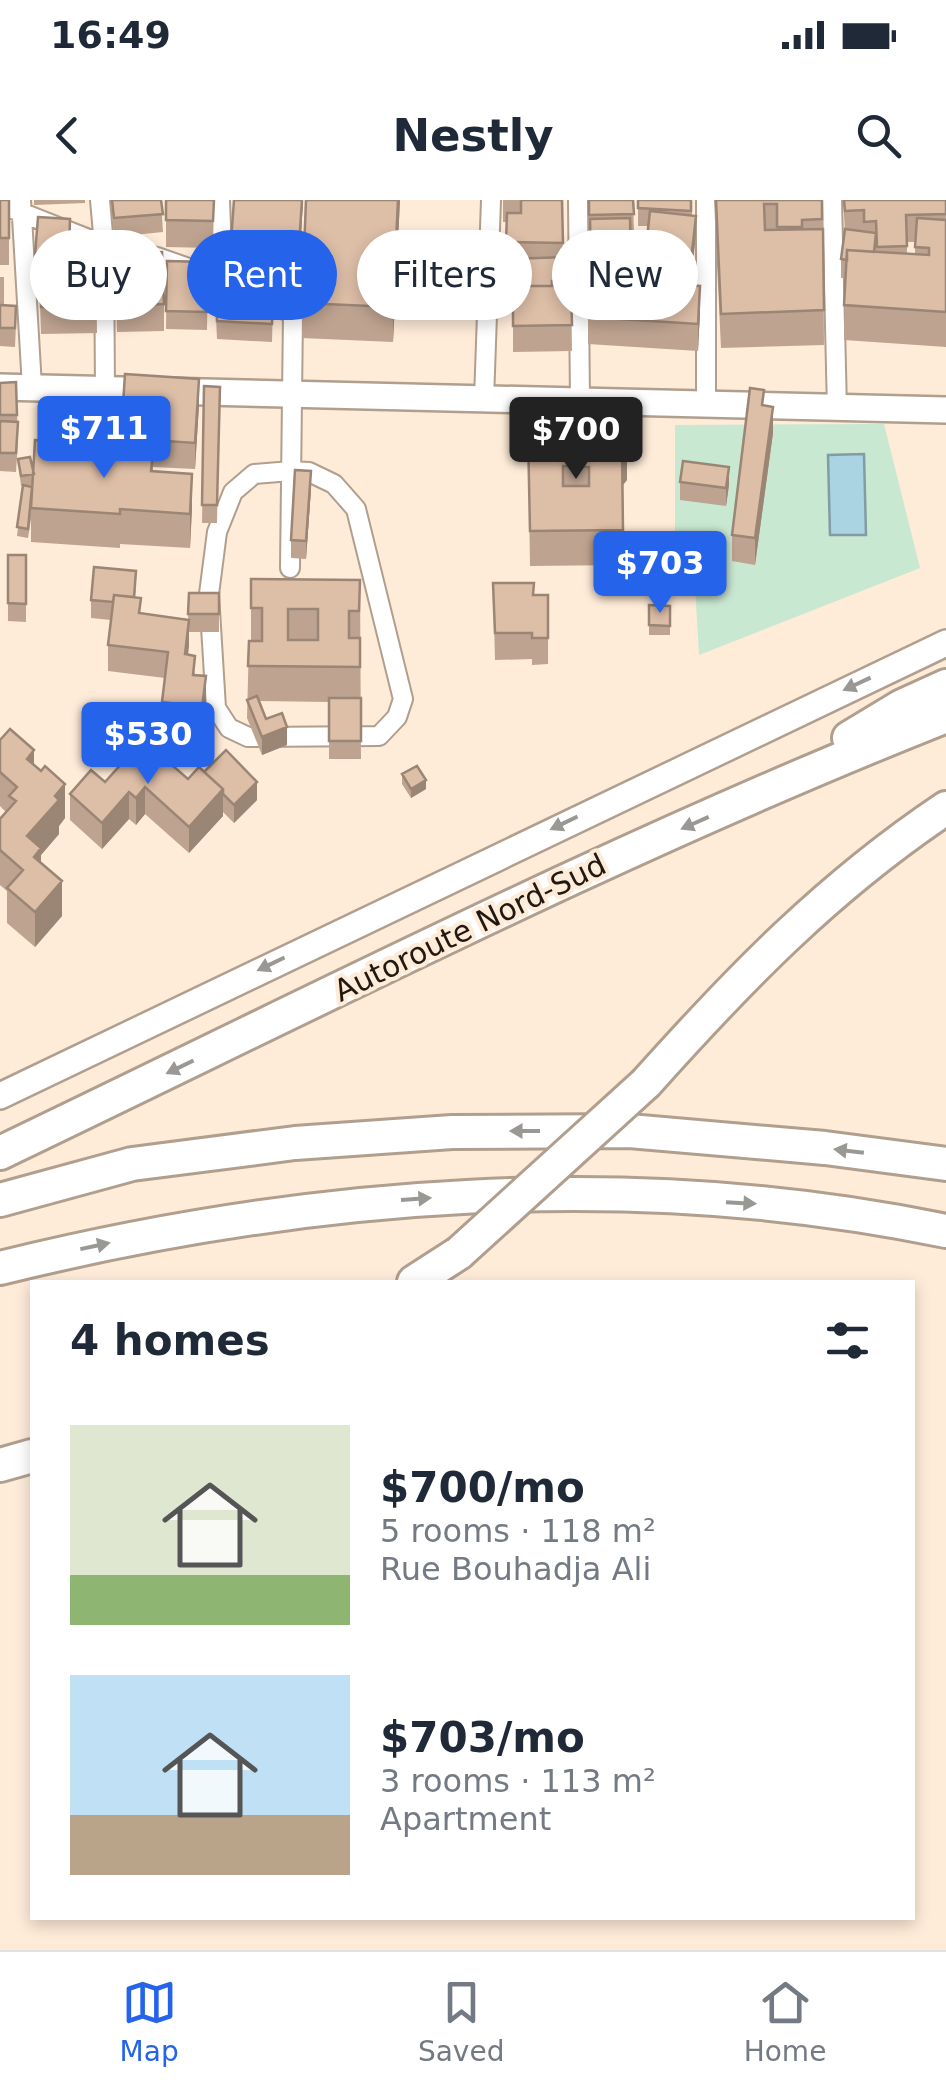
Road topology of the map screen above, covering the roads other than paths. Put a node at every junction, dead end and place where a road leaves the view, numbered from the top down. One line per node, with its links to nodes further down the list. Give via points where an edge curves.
1 (100, 200): 10 (street)
2 (220, 200): 11 (street)
3 (491, 200): 18 (street)
4 (578, 200): 19 (street)
5 (706, 200): 20 (street)
6 (832, 200): 21 (street)
7 (0, 204): 8 (street)
8 (22, 208): 9 (street); 15 (street)
9 (69, 230)
10 (103, 230)
11 (221, 230)
12 (104, 320): 16 (street)
13 (293, 320): 17 (street)
14 (0, 387): 15 (main road)
15 (32, 388): 16 (main road)
16 (104, 389): 17 (main road)
17 (293, 396): 18 (main road); 23 (street)
18 (484, 400): 19 (main road)
19 (580, 402): 20 (main road)
20 (706, 404): 21 (main road)
21 (837, 410): 22 (main road)
22 (946, 410)
23 (292, 471): 23 (street, via 254,474 233,492 217,532 209,594 216,708 230,728 248,737 379,736 398,717 403,699 356,509 334,484); 24 (street)
24 (290, 568)
25 (946, 643): 30 (main road, one-way to 30)
26 (946, 686): 28 (highway)
27 (946, 716): 28 (highway, Autoroute Nord-Sud)
28 (751, 798): 31 (highway, Autoroute Nord-Sud, one-way to 31)
29 (946, 808): 36 (highway, bridge, via 820,903 646,1083 458,1253)
30 (0, 1096)
31 (0, 1153)
32 (946, 1164): 33 (highway, one-way to 33, via 628,1131 452,1132 132,1164)
33 (0, 1200)
34 (946, 1232): 35 (highway, one-way to 34, via 322,1206 446,1197 769,1204)
35 (0, 1268)
36 (417, 1280)
37 (30, 1457): 38 (highway)
38 (0, 1465)

